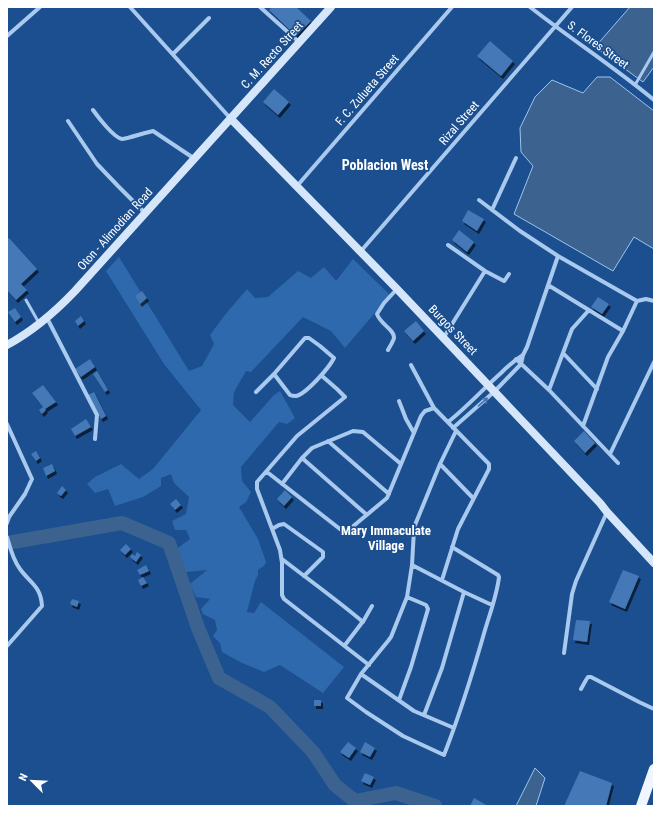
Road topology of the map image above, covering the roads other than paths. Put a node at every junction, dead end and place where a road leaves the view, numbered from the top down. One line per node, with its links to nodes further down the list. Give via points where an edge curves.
1 (40, 7): 10 (street)
2 (130, 7): 13 (street)
3 (260, 7): 11 (street)
4 (331, 7): 11 (street, C. M. Recto Street)
5 (452, 7): 21 (street, F. C. Zulueta Street)
6 (530, 7): 9 (street, S. Flores Street)
7 (572, 7): 9 (street, Rizal Street)
8 (209, 18): 13 (street)
9 (555, 27): 14 (street, S. Flores Street); 26 (street, Rizal Street)
10 (7, 36)
11 (299, 42): 17 (street, C. M. Recto Street)
12 (654, 52): 14 (lane)
13 (173, 54): 17 (street)
14 (636, 85): 15 (street, S. Flores Street)
15 (654, 100)
16 (92, 110): 20 (street, via 117,137 123,139 153,131)
17 (231, 119): 20 (street, Oton - Alimodian Road); 21 (street, Burgos Street)
18 (68, 121): 24 (street, via 98,164)
19 (516, 158): 23 (street)
20 (195, 159): 24 (street, Oton - Alimodian Road)
21 (297, 186): 26 (street, Burgos Street)
22 (479, 200): 23 (street)
23 (492, 210): 27 (street)
24 (145, 214): 36 (street, Oton - Alimodian Road)
25 (448, 245): 28 (street)
26 (361, 251): 31 (street, Burgos Street)
27 (558, 256): 30 (street); 33 (street)
28 (484, 271): 29 (street, via 504,281); 39 (street)
29 (509, 274)
30 (548, 285): 35 (street); 43 (street)
31 (397, 289): 39 (street, Burgos Street); 41 (street, via 376,314 393,332 394,336)
32 (26, 300): 37 (lane)
33 (637, 301): 34 (street); 38 (street)
34 (654, 301)
35 (590, 310): 38 (street); 42 (street, via 572,329)
36 (47, 318): 37 (street, Oton - Alimodian Road); 62 (street, via 97,415)
37 (39, 323): 40 (street, Oton - Alimodian Road)
38 (624, 331): 51 (street, via 608,357)
39 (443, 338): 50 (street, Burgos Street)
40 (7, 345)
41 (388, 350)
42 (563, 353): 51 (street); 52 (street)
43 (523, 356): 44 (street); 46 (street)
44 (516, 359): 46 (street); 50 (street)
45 (654, 362): 64 (street)
46 (521, 364): 52 (street); 53 (street)
47 (411, 365): 56 (street)
48 (274, 374): 49 (street, via 290,395 296,396); 49 (street, via 307,338 334,358); 54 (street)
49 (322, 376): 69 (street, via 345,397 297,436)
50 (488, 384): 53 (street, Burgos Street); 57 (street)
51 (597, 389): 59 (street)
52 (549, 390): 59 (street)
53 (495, 391): 60 (street, one-way to 53); 73 (street, Burgos Street)
54 (256, 392)
55 (399, 401): 61 (street)
56 (434, 408): 57 (street); 61 (street, via 425,411 421,416)
57 (448, 422): 60 (street)
58 (7, 424): 75 (street, via 32,479 26,494)
59 (583, 426): 64 (street)
60 (455, 429): 68 (street); 72 (street, via 489,464)
61 (414, 434): 67 (street)
62 (95, 439)
63 (328, 440): 65 (street, via 312,448); 67 (street, via 353,431 363,432); 71 (street)
64 (610, 454): 66 (street)
65 (302, 458): 70 (street); 74 (street)
66 (618, 463)
67 (402, 464): 71 (street)
68 (440, 464): 72 (street); 81 (street, via 415,525)
69 (267, 472): 70 (street); 76 (street, via 258,482 257,489)
70 (282, 484): 74 (street, via 345,534)
71 (389, 494): 74 (street, via 388,498)
72 (473, 498): 78 (street)
73 (607, 512): 80 (street, Burgos Street); 91 (street, via 572,594)
74 (367, 515)
75 (7, 523)
76 (272, 529): 79 (street); 82 (street, via 284,524 323,552 322,557)
77 (7, 537): 90 (street, via 19,569 35,585 42,598 42,606)
78 (452, 547): 83 (street); 87 (street, via 498,574 499,580)
79 (281, 558): 82 (street); 89 (street, via 281,590 284,599)
80 (654, 563)
81 (412, 564): 83 (street); 85 (street)
82 (304, 576): 88 (street)
83 (442, 580): 84 (street)
84 (464, 592): 87 (street); 97 (street, via 442,668)
85 (407, 597): 92 (street, via 388,641); 95 (street, via 426,605 428,609)
86 (372, 606): 88 (street)
87 (492, 606): 98 (street)
88 (363, 622): 89 (street)
89 (345, 645): 92 (street)
90 (7, 646)
91 (564, 653)
92 (369, 665): 93 (street)
93 (361, 674): 95 (street); 98 (street, via 348,698 403,736 444,755)
94 (581, 689): 96 (street, via 588,677 591,677)
95 (399, 700): 97 (street)
96 (654, 709)
97 (424, 715): 98 (street)
98 (454, 728)
99 (654, 769): 100 (main road)
100 (641, 806)

